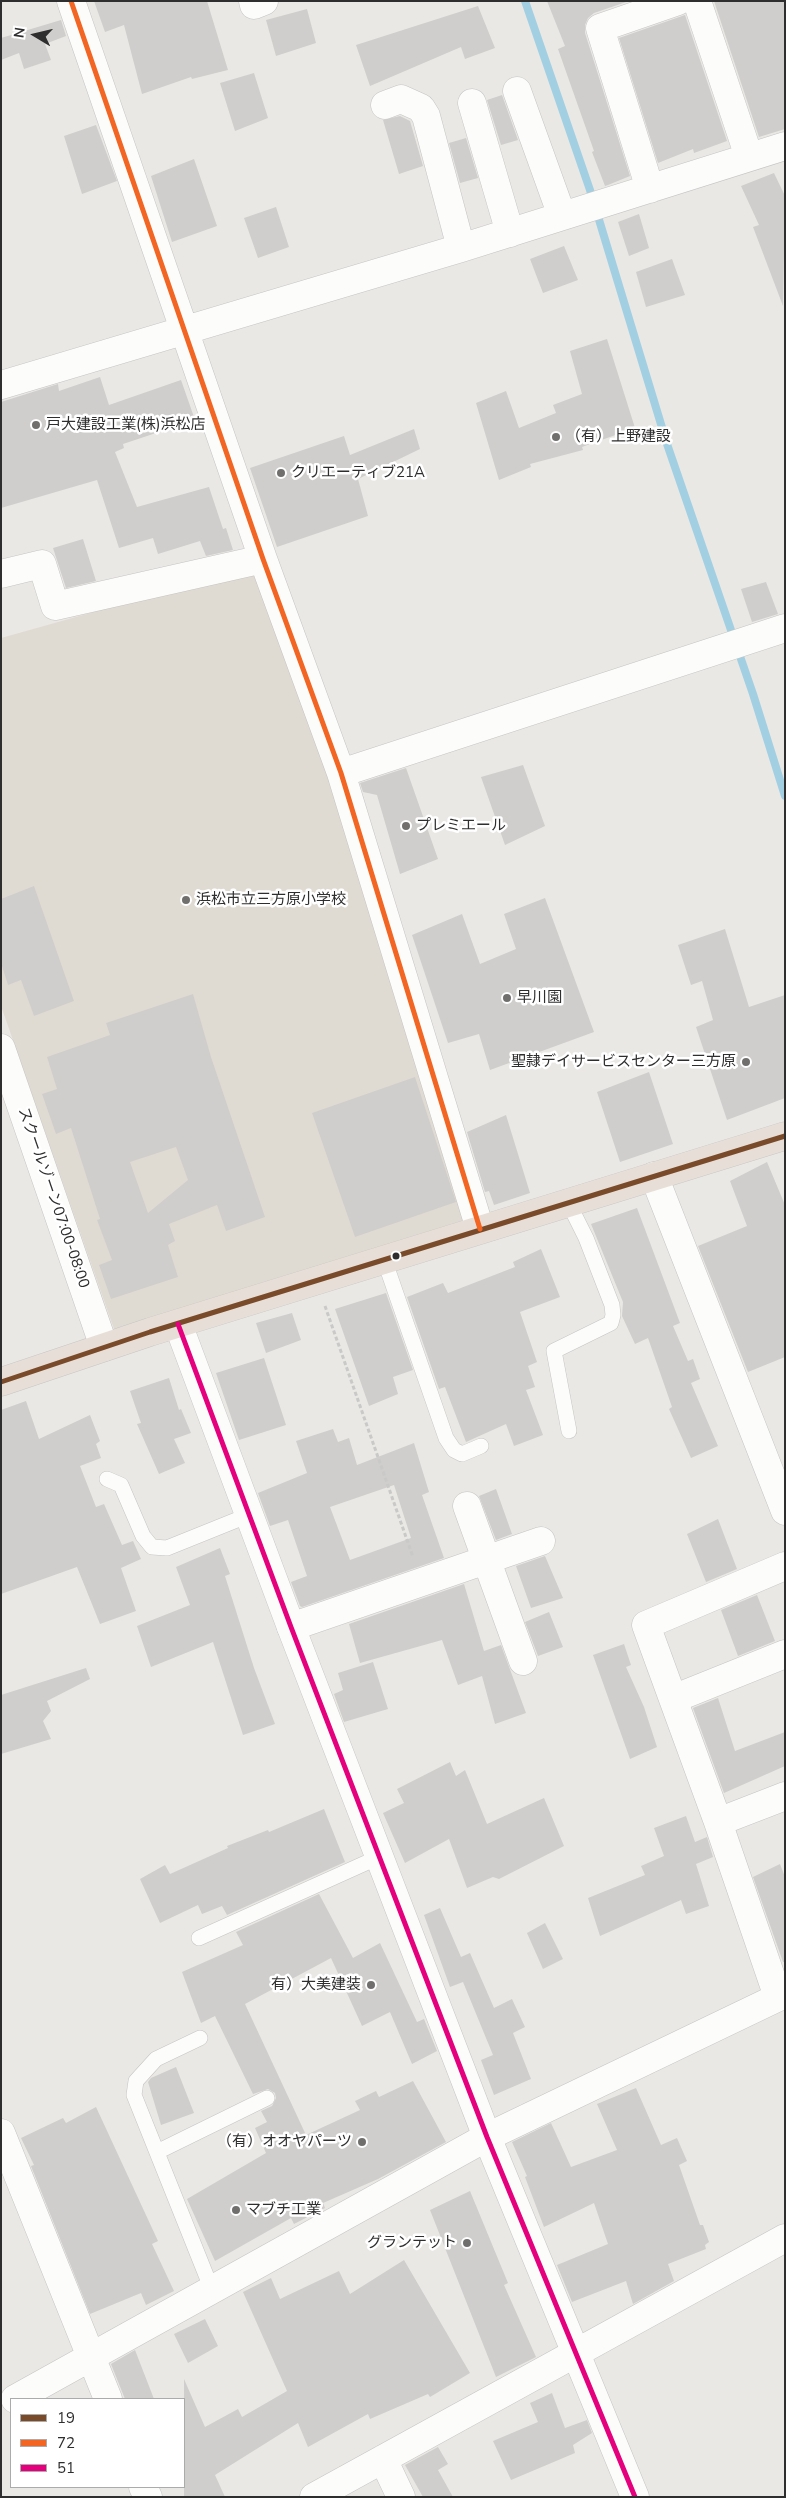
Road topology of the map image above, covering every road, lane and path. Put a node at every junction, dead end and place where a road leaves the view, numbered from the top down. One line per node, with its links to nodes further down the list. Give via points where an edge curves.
1 (72, 1): 15 (street)
2 (253, 1): 3 (street, via 254,5)
3 (264, 1)
4 (678, 1): 11 (street, via 600,28)
5 (697, 1): 10 (street)
6 (517, 91): 12 (street)
7 (472, 103): 13 (street)
8 (385, 105): 14 (street, via 402,100 421,108 426,116)
9 (785, 146): 10 (street)
10 (749, 157): 11 (street)
11 (650, 189): 12 (street)
12 (562, 216): 13 (street)
13 (510, 233): 14 (street)
14 (461, 248): 15 (street)
15 (185, 331): 16 (street); 17 (street)
16 (1, 385)
17 (263, 559): 18 (street, via 55,606 42,564); 20 (street)
18 (1, 574)
19 (785, 628): 20 (street)
20 (341, 772): 25 (street)
21 (1, 1048): 29 (street, スクールゾーン07:00-08:00)
22 (785, 1136): 23 (highway)
23 (654, 1176): 24 (highway); 35 (street)
24 (568, 1202): 25 (highway); 31 (lane, via 586,1238 614,1315 611,1323 554,1351)
25 (480, 1229): 26 (highway)
26 (384, 1259): 28 (highway); 32 (lane, via 446,1438 454,1450 462,1454)
27 (325, 1305): 40 (path)
28 (178, 1324): 29 (highway); 36 (street)
29 (104, 1347): 30 (highway)
30 (1, 1382)
31 (569, 1431)
32 (481, 1446)
33 (107, 1479): 36 (lane, via 121,1485 143,1536 152,1547 167,1548)
34 (467, 1506): 38 (street)
35 (785, 1511)
36 (249, 1515): 41 (street)
37 (541, 1541): 38 (street)
38 (487, 1562): 40 (street); 43 (street)
39 (785, 1566): 44 (street, via 646,1625)
40 (422, 1583): 41 (street)
41 (291, 1627): 47 (street)
42 (785, 1654): 44 (street)
43 (524, 1661)
44 (672, 1699): 46 (street)
45 (785, 1796): 46 (street)
46 (718, 1822): 49 (street)
47 (379, 1857): 48 (lane); 52 (street)
48 (199, 1938)
49 (782, 1995): 52 (street)
50 (200, 2038): 54 (lane, via 156,2059 136,2081 134,2096)
51 (267, 2098): 54 (lane)
52 (487, 2137): 56 (street); 57 (street)
53 (3, 2140): 58 (street)
54 (157, 2152): 56 (lane)
55 (785, 2238): 57 (street)
56 (212, 2290): 58 (street)
57 (576, 2351): 61 (street); 64 (street)
58 (90, 2358): 59 (street); 60 (street)
59 (17, 2398)
60 (108, 2398)
61 (383, 2458): 62 (street); 63 (street)
62 (314, 2497)
63 (401, 2497)
64 (635, 2497)

